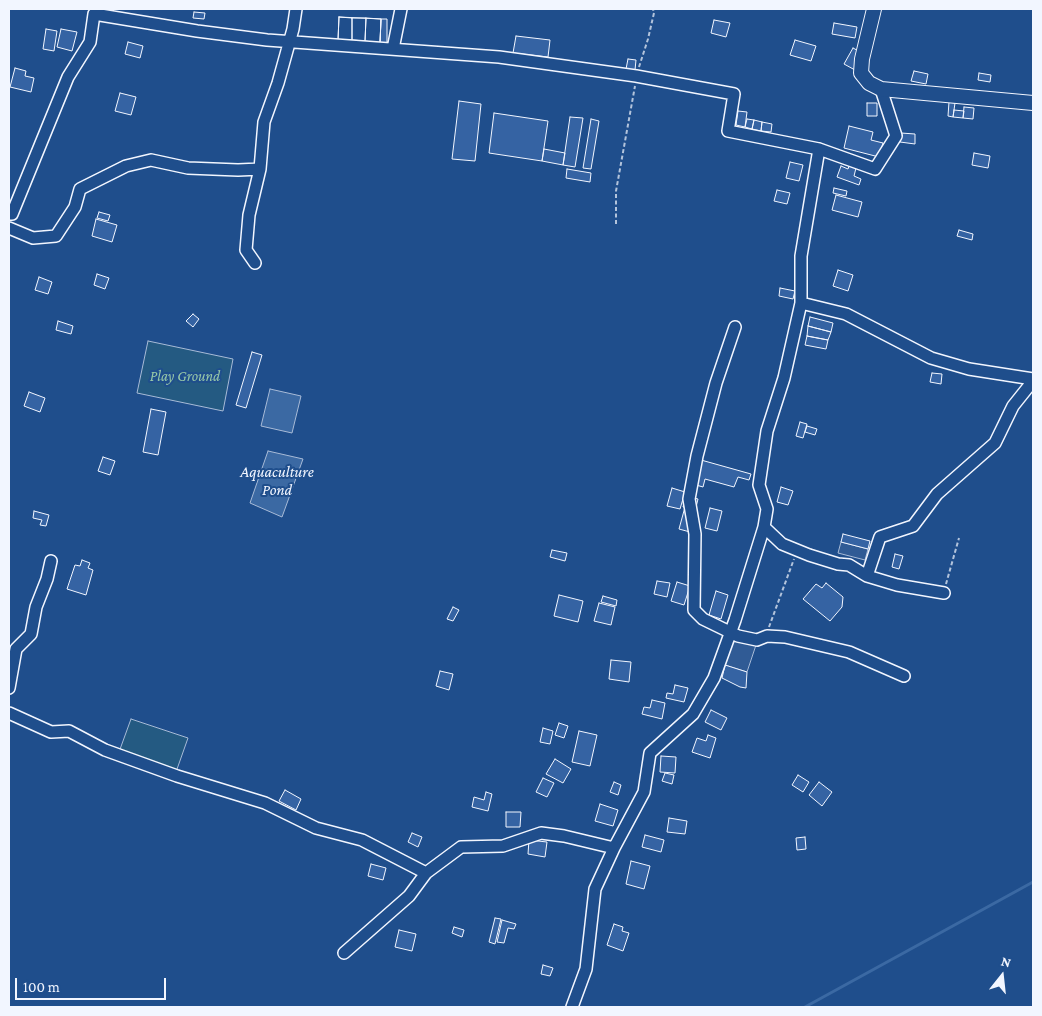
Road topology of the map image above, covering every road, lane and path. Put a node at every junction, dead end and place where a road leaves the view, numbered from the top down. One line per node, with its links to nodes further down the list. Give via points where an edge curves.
1 (296, 9): 5 (street)
2 (401, 9): 6 (street)
3 (653, 9): 7 (path, via 648,39)
4 (874, 9): 8 (main road, via 861,74)
5 (288, 41): 6 (street); 11 (street, via 264,122); 12 (street, via 197,31 94,14 90,42 68,77)
6 (394, 49): 7 (street, via 499,57)
7 (636, 76): 10 (street, via 734,94 728,131); 13 (path, via 616,191)
8 (881, 89): 9 (main road); 10 (street, via 896,136 875,168)
9 (1033, 103)
10 (819, 149): 15 (street, via 801,256)
11 (260, 169): 12 (street, via 188,168 151,160 126,166 80,189 75,207 56,236 33,238); 14 (street, via 249,215 246,250)
12 (9, 220)
13 (616, 224)
14 (255, 263)
15 (801, 303): 17 (street, via 846,314 931,358 969,369); 18 (street, via 784,378 767,431 759,485 767,509)
16 (736, 326): 24 (street, via 716,383 689,499 695,534 694,610)
17 (1033, 380): 22 (street, via 1013,406 996,443 937,494 913,526 880,538)
18 (764, 527): 20 (street, via 782,544); 24 (street)
19 (959, 538): 23 (path)
20 (797, 549): 22 (street, via 838,564 850,565); 25 (path)
21 (51, 561): 27 (street, via 36,606 31,634 16,649)
22 (867, 576): 23 (street)
23 (944, 594)
24 (730, 632): 25 (street, via 757,640); 29 (street, via 714,678 693,714 650,753 644,792)
25 (767, 636): 26 (street, via 849,652)
26 (904, 676)
27 (9, 688)
28 (9, 713): 30 (street, via 51,732 69,732 114,753 266,804 316,828 362,840)
29 (614, 848): 30 (street, via 541,833 503,846 461,847); 32 (street, via 595,889 586,969)
30 (426, 873): 31 (street, via 409,896)
31 (344, 953)
32 (572, 1007)

